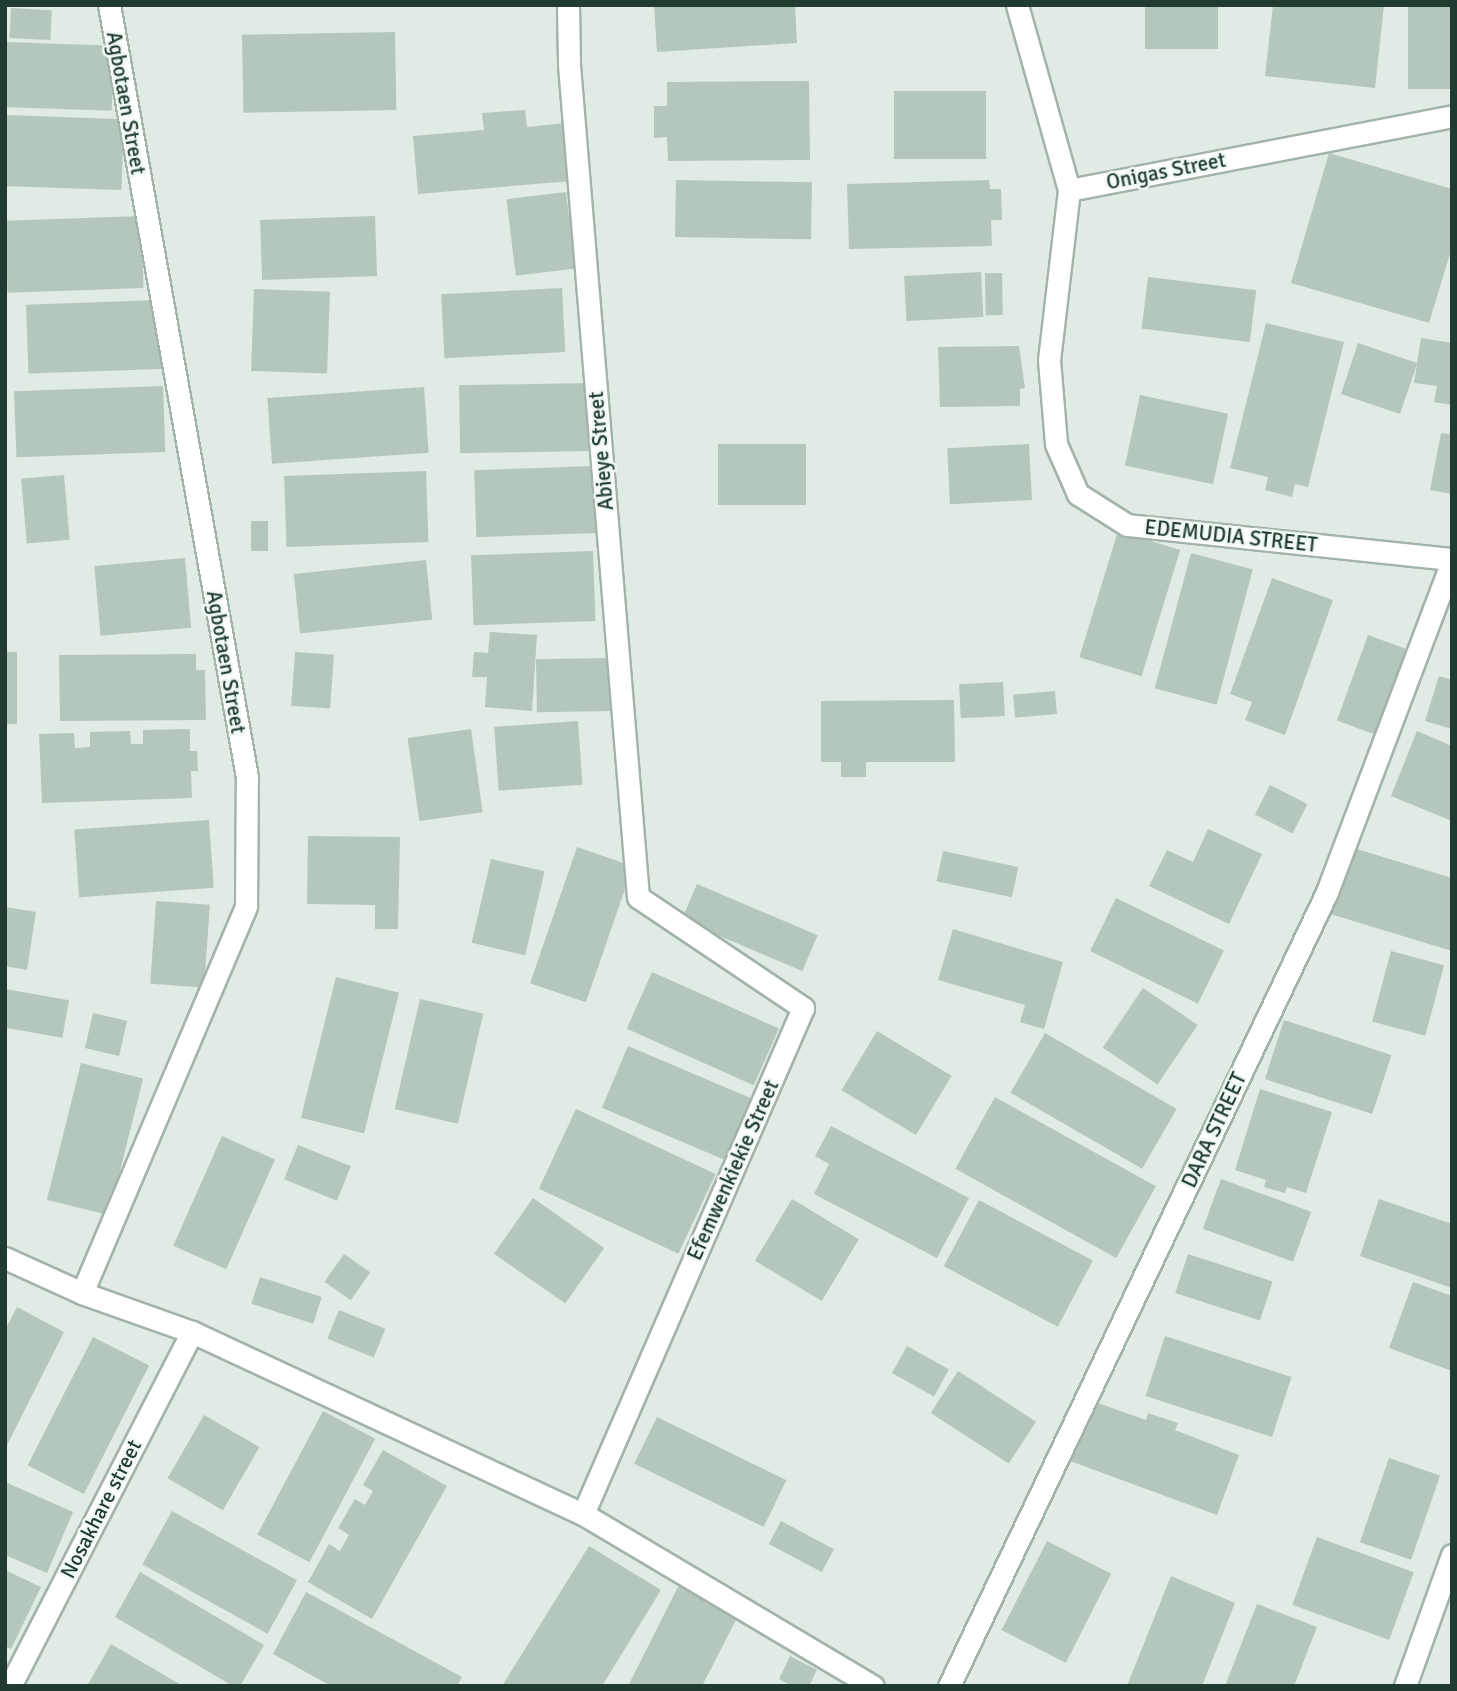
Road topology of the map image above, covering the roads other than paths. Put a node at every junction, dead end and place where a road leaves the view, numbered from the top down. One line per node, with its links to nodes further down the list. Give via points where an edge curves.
1 (109, 5): 9 (street, Agbotaen Street, via 247,777 246,906)
2 (568, 5): 7 (street, Abieye Street, via 570,79)
3 (1017, 5): 5 (street)
4 (1452, 116): 5 (street, Onigas Street)
5 (1069, 190): 6 (street, EDEMUDIA STREET, via 1049,360 1056,444 1078,494 1127,525)
6 (1452, 561): 15 (street, DARA STREET, via 1327,892)
7 (638, 897): 11 (street, Efemwenkiekie Street, via 803,1008)
8 (5, 1258): 9 (street)
9 (82, 1293): 10 (street)
10 (192, 1332): 11 (street); 13 (street, Nosakhare street)
11 (583, 1514): 14 (street)
12 (1452, 1555): 16 (street)
13 (10, 1686)
14 (873, 1686)
15 (949, 1686)
16 (1405, 1686)

